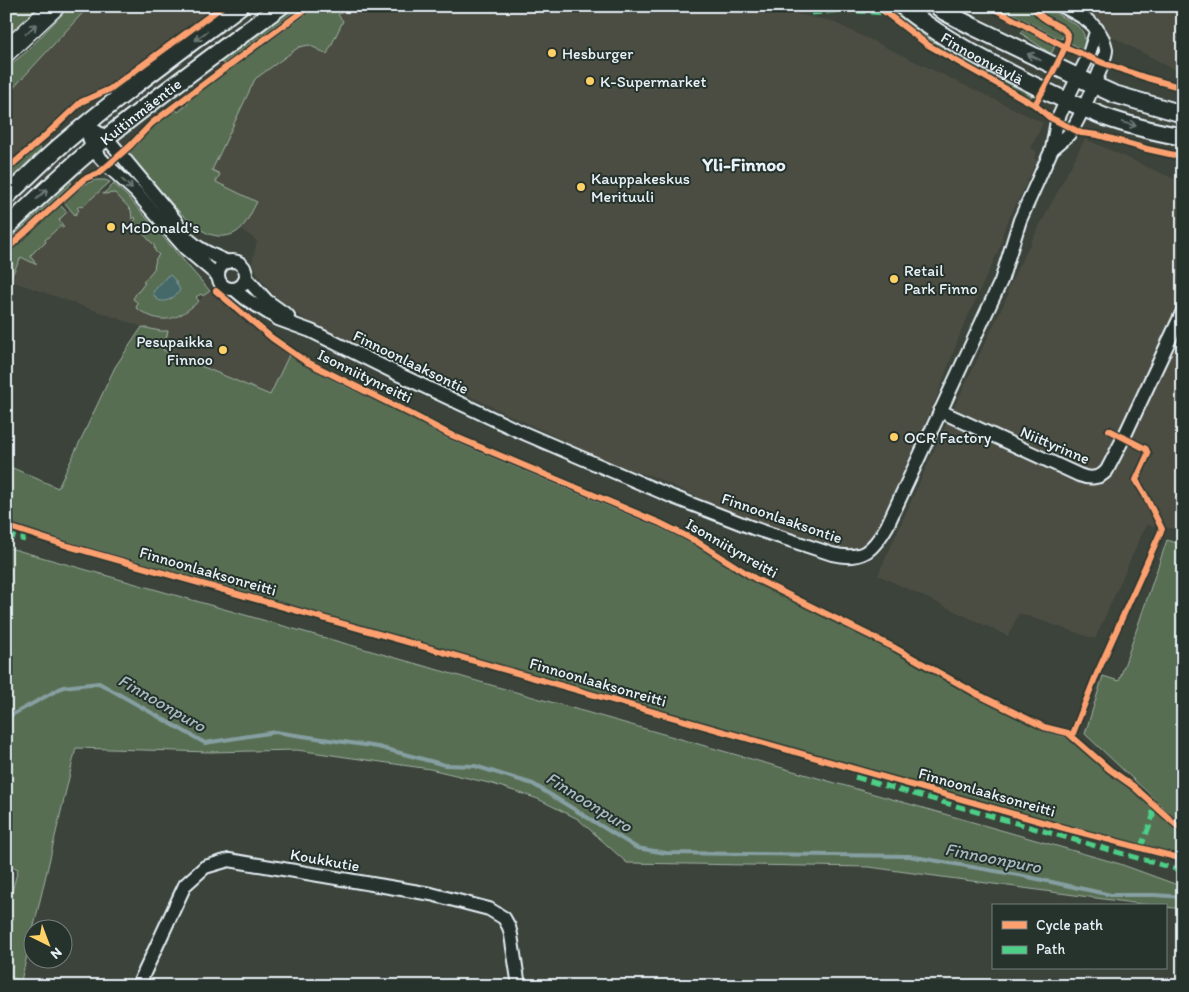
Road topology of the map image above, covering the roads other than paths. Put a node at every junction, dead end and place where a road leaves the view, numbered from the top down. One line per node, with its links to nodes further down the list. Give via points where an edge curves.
1 (55, 6): 8 (highway, one-way to 1)
2 (240, 6): 14 (main road, Kuitinmäentie, one-way to 14)
3 (282, 6): 16 (main road, Kuitinmäentie)
4 (902, 6): 11 (main road, Finnoonväylä, via 972,54)
5 (937, 6): 9 (main road, Finnoonväylä, one-way to 5)
6 (1062, 6): 7 (street)
7 (1097, 29): 9 (street, Finnoonlaaksontie); 10 (street, Finnoonlaaksontie, via 1106,50)
8 (6, 52)
9 (1078, 78): 10 (main road, Finnoonväylä); 11 (street, Finnoonlaaksontie)
10 (1094, 85): 12 (street, Finnoonlaaksontie); 13 (main road, Finnoonväylä)
11 (1066, 101): 12 (main road, Finnoonväylä); 18 (street, Finnoonlaaksontie, via 1057,121)
12 (1083, 108): 15 (main road, Finnoonväylä, one-way to 15); 18 (street, Finnoonlaaksontie, via 1070,133)
13 (1183, 114)
14 (86, 125): 16 (street); 17 (street); 19 (main road, Kuitinmäentie)
15 (1183, 137)
16 (107, 138): 17 (main road, Kuitinmäentie); 21 (street, via 193,244)
17 (92, 149): 20 (main road, Kuitinmäentie, one-way to 17); 22 (street, one-way to 22, via 186,248)
18 (1052, 149): 27 (street, Finnoonlaaksontie, via 1020,220 1001,281)
19 (6, 197)
20 (6, 228)
21 (228, 262): 22 (street, via 220,267); 23 (street, via 239,262)
22 (218, 276): 24 (street, via 226,288)
23 (246, 278): 24 (street, via 242,286); 26 (street, Finnoonlaaksontie, via 267,301)
24 (234, 289): 26 (street, Finnoonlaaksontie, via 278,318)
25 (1183, 311): 27 (street, Niittyrinne, via 1108,470 1099,476 1079,475)
26 (311, 331): 27 (street, Finnoonlaaksontie, via 519,431 674,497 753,528 842,556 870,550 881,536)
27 (940, 411)
28 (138, 986): 29 (street, Koukkutie, via 185,886 205,867 229,860 430,894 489,908 504,918 512,935)
29 (518, 986)

